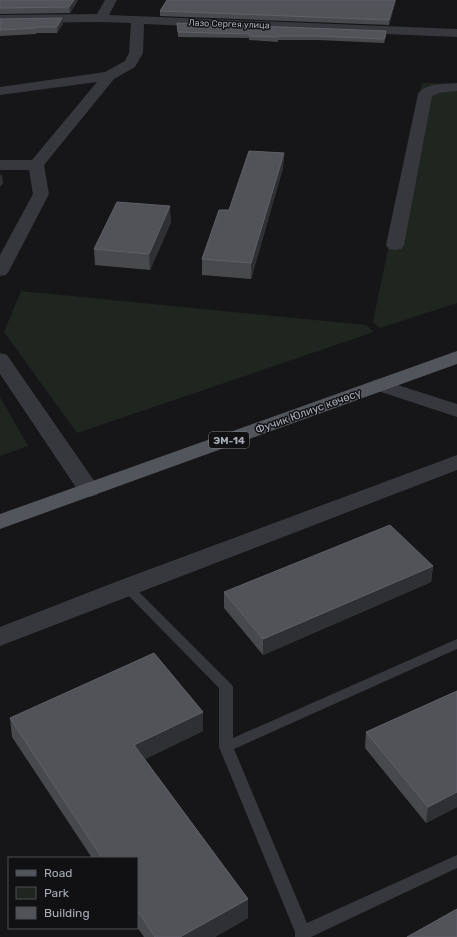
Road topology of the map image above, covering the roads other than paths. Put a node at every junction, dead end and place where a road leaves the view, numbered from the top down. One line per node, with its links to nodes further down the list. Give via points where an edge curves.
1 (111, 0): 2 (street)
2 (101, 18): 3 (street, Лазо Сергея улица); 4 (street, Лазо Сергея улица)
3 (0, 19)
4 (138, 20): 5 (street, Лазо Сергея улица); 6 (street, via 136,53 130,64)
5 (457, 33)
6 (109, 76): 8 (street); 10 (street)
7 (457, 87): 11 (street, via 436,89 425,94)
8 (0, 90)
9 (0, 165): 10 (street)
10 (36, 165): 12 (street, via 41,194)
11 (394, 245)
12 (0, 271)
13 (457, 357): 15 (main road, Фучик Юлиус көчөсү / ЭМ-14)
14 (0, 359): 18 (street)
15 (379, 385): 16 (street); 18 (main road, Фучик Юлиус көчөсү / ЭМ-14)
16 (457, 411)
17 (457, 462): 20 (street)
18 (89, 490): 19 (main road, Фучик Юлиус көчөсү / ЭМ-14)
19 (0, 522)
20 (127, 586): 21 (street); 23 (lane, via 226,687)
21 (0, 637)
22 (457, 644): 23 (lane)
23 (226, 747): 25 (lane)
24 (457, 861): 25 (lane)
25 (303, 934)

